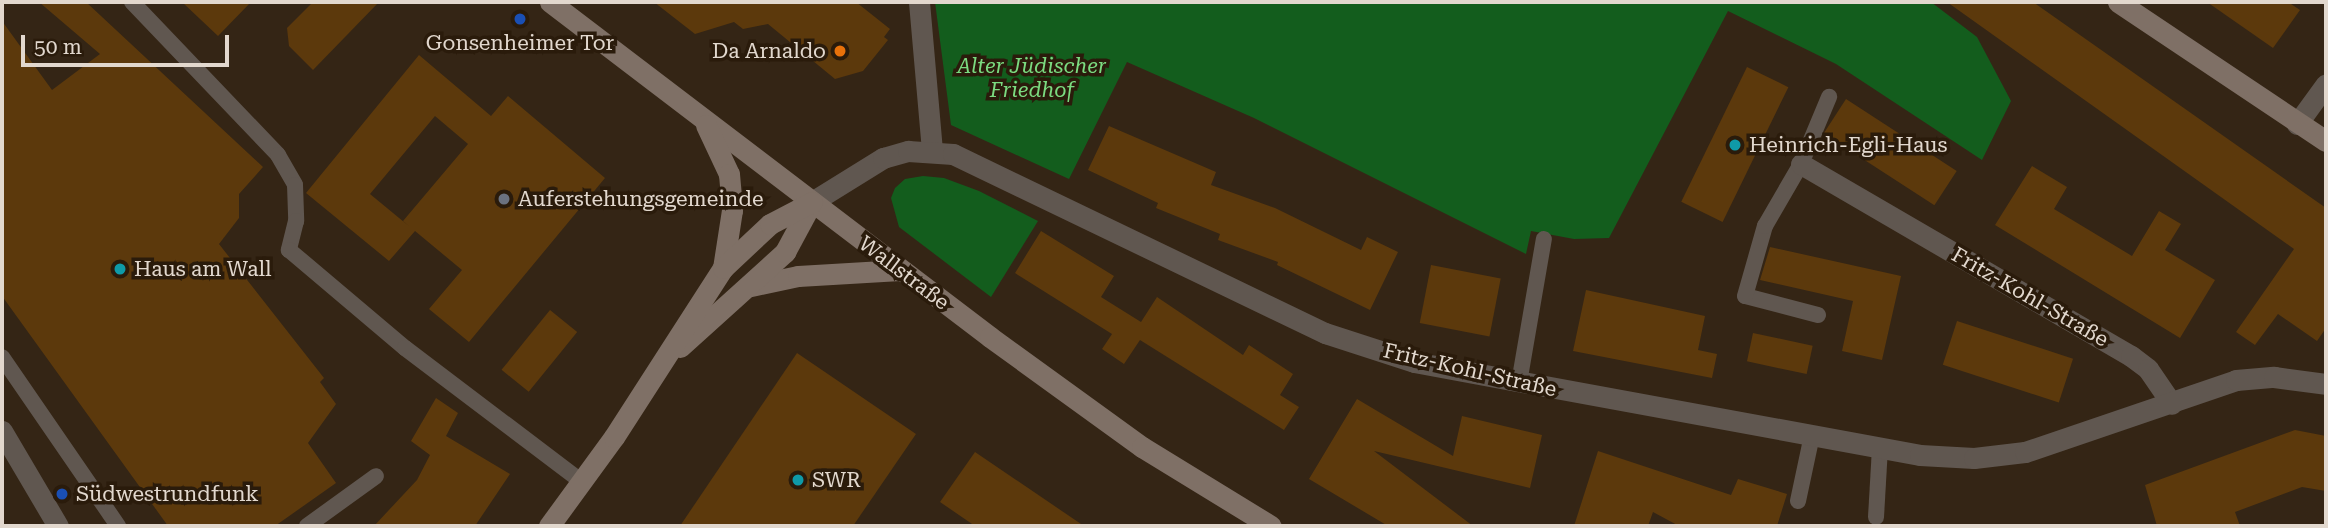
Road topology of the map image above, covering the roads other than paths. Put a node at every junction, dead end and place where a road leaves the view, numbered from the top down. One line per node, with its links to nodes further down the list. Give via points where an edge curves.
1 (132, 2): 28 (lane, via 278,155 295,185 296,220 289,250 405,348)
2 (550, 2): 7 (street, Wallstraße)
3 (919, 2): 10 (street)
4 (2118, 2): 8 (street)
5 (2326, 84): 8 (street)
6 (1829, 97): 11 (lane)
7 (702, 117): 12 (street, Wallstraße); 14 (street, via 729,174 732,209)
8 (2297, 124): 9 (street)
9 (2326, 141)
10 (932, 150): 12 (street, Fritz-Kohl-Straße, via 883,159); 20 (street, Fritz-Kohl-Straße, via 973,161 1325,333 1414,362)
11 (1801, 164): 17 (lane, via 1765,226 1745,296); 22 (street, Fritz-Kohl-Straße, via 2131,356 2148,369)
12 (812, 202): 14 (street, via 770,224); 15 (street, Wallstraße); 16 (street, via 785,252)
13 (1544, 239): 20 (lane)
14 (723, 268): 19 (street)
15 (900, 270): 16 (street, via 798,276); 35 (street, Wallstraße, via 1142,447)
16 (748, 287): 19 (street)
17 (1818, 315)
18 (2, 357): 32 (lane)
19 (660, 365): 28 (street)
20 (1518, 383): 24 (street, Fritz-Kohl-Straße)
21 (2326, 384): 22 (street, Fritz-Kohl-Straße, via 2256,377)
22 (2172, 404): 25 (street, Fritz-Kohl-Straße, via 2000,456 1946,457)
23 (2, 431): 26 (street)
24 (1812, 435): 25 (street, Fritz-Kohl-Straße); 29 (lane)
25 (1880, 447): 30 (lane)
26 (10, 460): 31 (street)
27 (376, 476): 33 (lane)
28 (581, 481): 34 (street)
29 (1798, 501)
30 (1876, 517)
31 (58, 526)
32 (118, 526)
33 (307, 526)
34 (549, 526)
35 (1271, 526)

